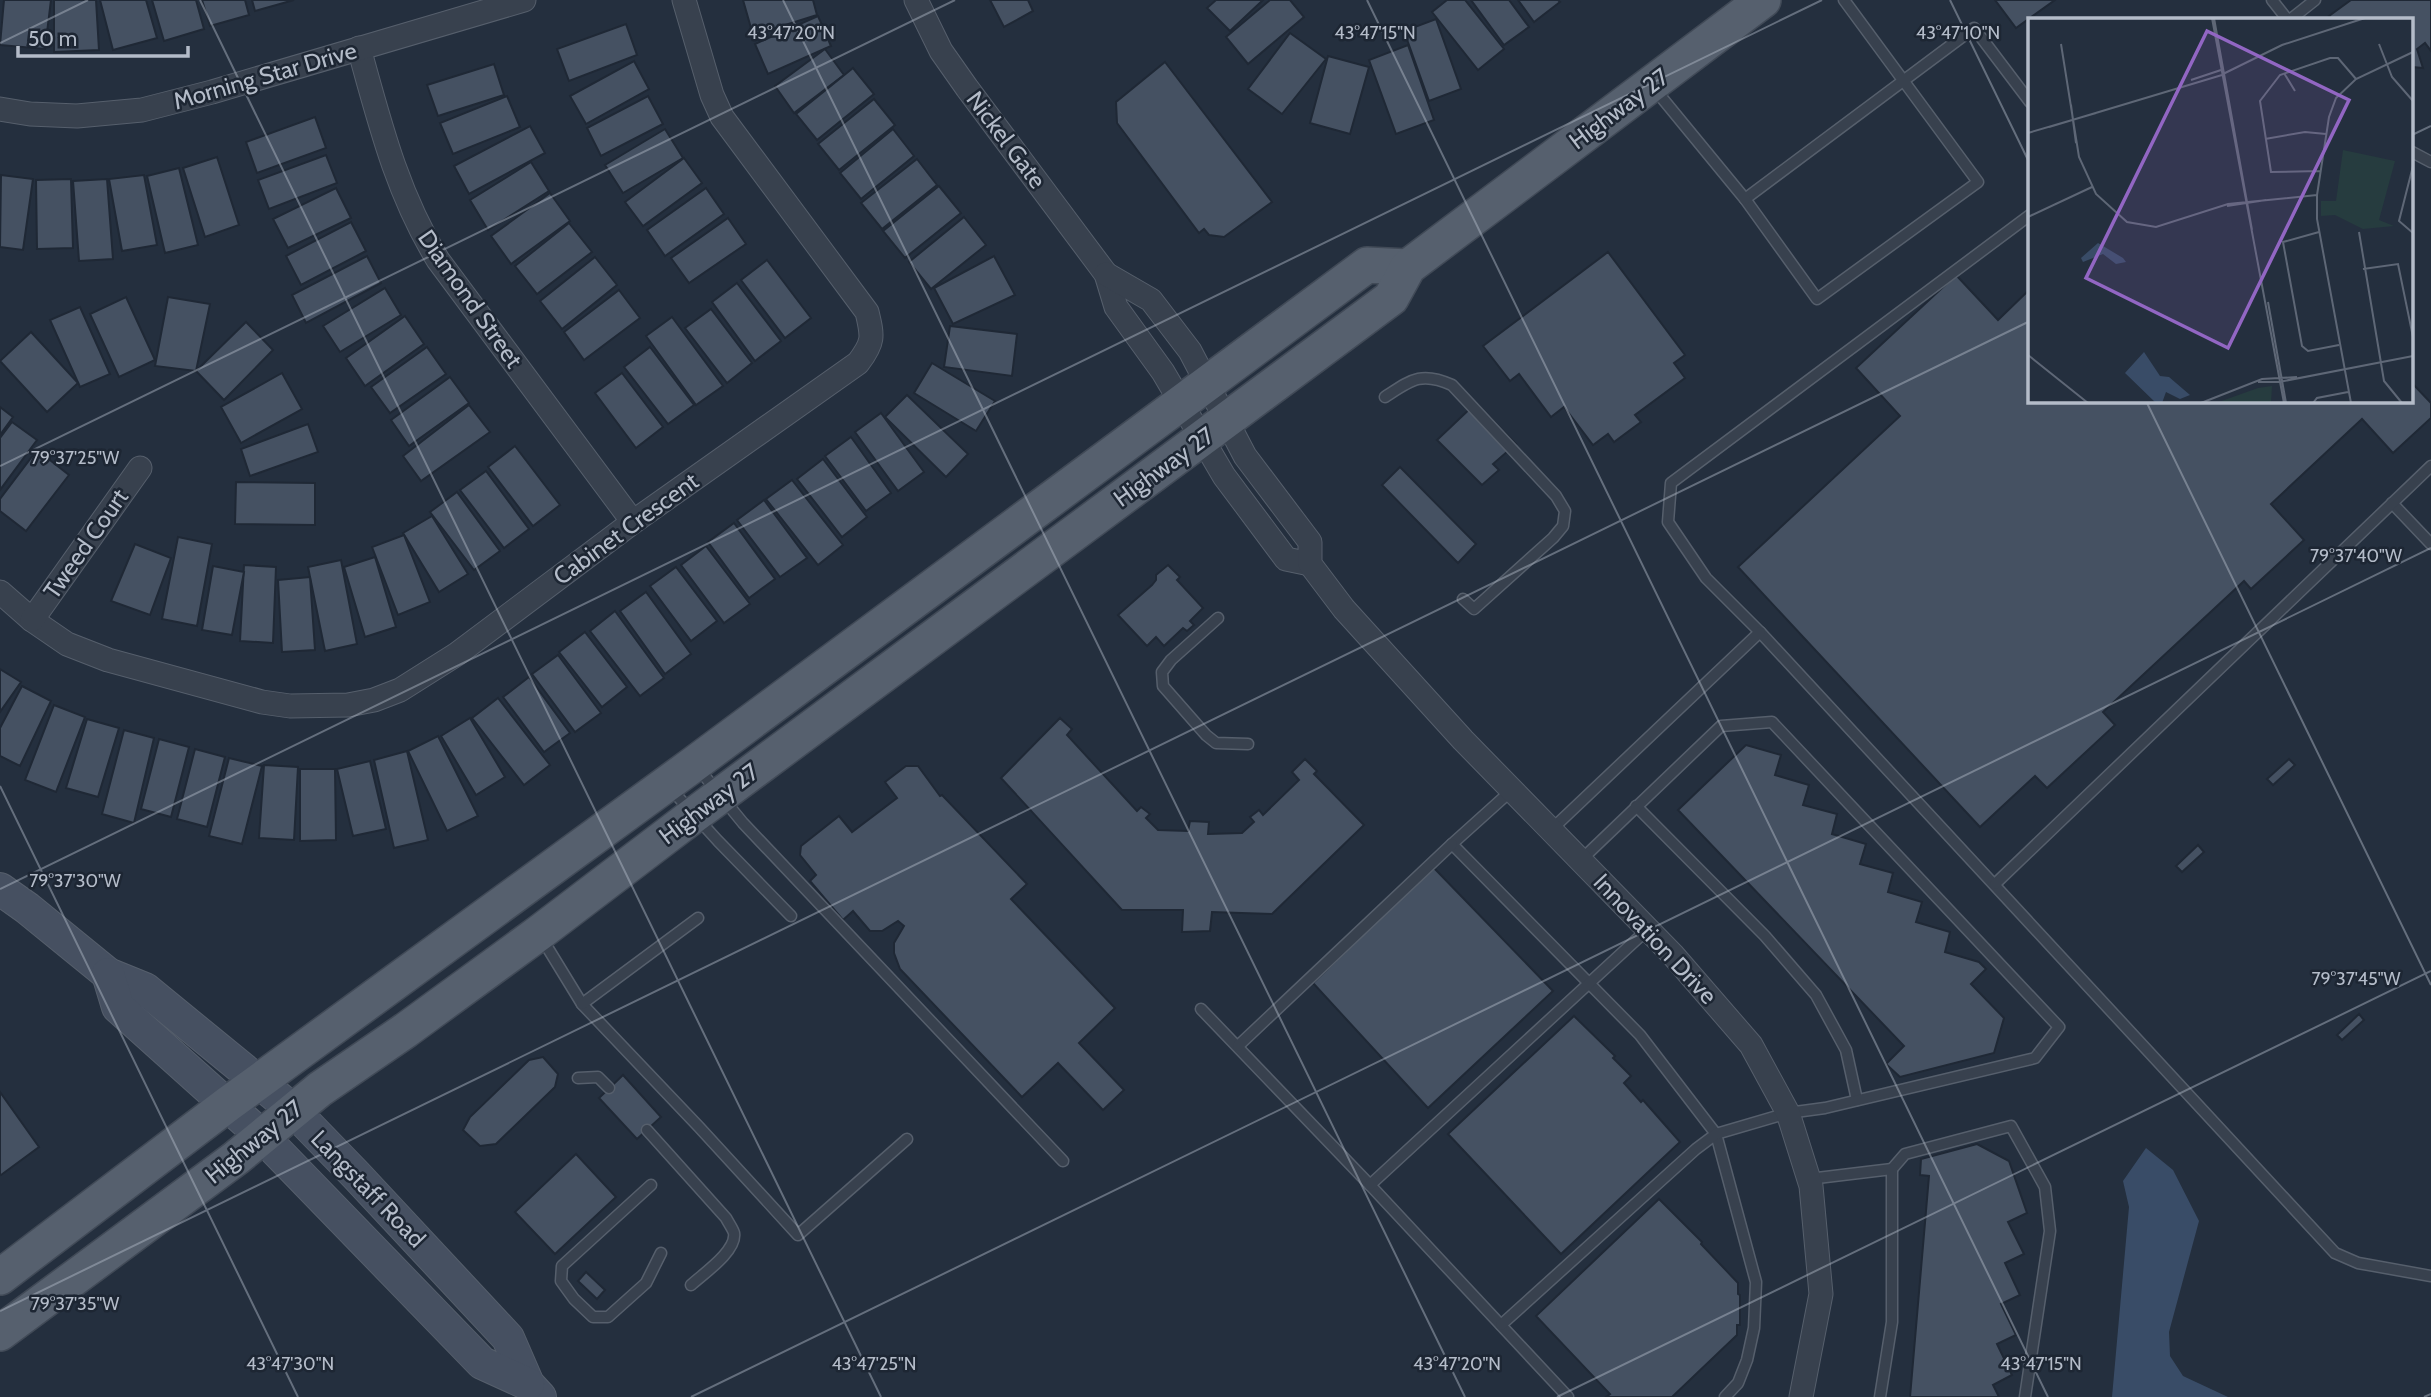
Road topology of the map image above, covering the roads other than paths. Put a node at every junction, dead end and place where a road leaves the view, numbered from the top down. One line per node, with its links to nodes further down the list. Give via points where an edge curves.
1 (524, 0): 10 (street, Morning Star Drive)
2 (684, 0): 27 (street, Cabinet Crescent, via 722,117 867,312 872,334 870,348 858,363)
3 (916, 0): 20 (street, Nickel Gate, via 954,70)
4 (1763, 0): 12 (main road, Highway 27)
5 (1844, 0): 11 (lane)
6 (2272, 0): 8 (lane)
7 (2315, 0): 9 (lane)
8 (2288, 18)
9 (2290, 18)
10 (359, 48): 14 (street, Morning Star Drive, via 142,110 77,117); 27 (street, Diamond Street, via 384,139 420,231)
11 (1905, 81): 13 (lane, via 1974,28); 17 (lane); 17 (lane, via 1978,182 1818,299)
12 (1651, 85): 17 (lane); 19 (main road, Highway 27)
13 (2028, 99)
14 (0, 108)
15 (2414, 153): 16 (lane)
16 (2431, 162)
17 (1745, 199)
18 (2028, 216): 33 (lane, via 1671,483 1668,522 1706,578)
19 (1408, 267): 21 (main road, Highway 27, via 1367,265); 23 (main road, Highway 27, via 1391,298)
20 (1105, 274): 21 (street, Nickel Gate, via 1116,307 1163,372); 21 (street, Nickel Gate, via 1151,300 1190,351)
21 (1194, 393): 23 (street, Innovation Drive); 23 (street, Nickel Gate); 35 (main road, Highway 27)
22 (1385, 397): 30 (lane, via 1410,381 1434,377 1452,385 1565,511 1563,526 1553,538 1483,602 1474,609)
23 (1214, 430): 36 (street, Innovation Drive, via 1224,475 1286,559 1310,564 1344,609); 37 (main road, Highway 27)
24 (2431, 466): 26 (lane)
25 (139, 468): 32 (street, Tweed Court)
26 (2392, 503): 28 (lane); 42 (lane)
27 (633, 522): 32 (street, Cabinet Crescent, via 428,674 400,690 348,705 262,702 121,664 67,644)
28 (2431, 544)
29 (0, 592): 32 (street, Cabinet Crescent)
30 (1463, 599)
31 (1218, 618): 34 (lane, via 1171,660 1162,672 1163,687 1216,743)
32 (32, 620)
33 (1760, 632): 39 (lane); 42 (lane)
34 (1248, 744)
35 (681, 774): 37 (lane); 37 (lane); 54 (main road, Highway 27)
36 (1512, 790): 39 (street, Innovation Drive); 40 (lane)
37 (707, 805): 44 (lane); 47 (main road, Highway 27); 64 (lane, via 743,823)
38 (1636, 806): 41 (lane); 56 (lane, via 1765,936 1816,995 1846,1050); 56 (lane, via 1721,726 1772,722 2059,1027 2035,1058)
39 (1551, 830): 41 (street, Innovation Drive)
40 (1452, 844): 49 (lane); 52 (lane)
41 (1581, 860): 46 (street, Innovation Drive)
42 (1995, 884): 70 (lane, via 2335,1252 2358,1263)
43 (0, 889): 48 (main road, Langstaff Road)
44 (790, 916)
45 (698, 918): 50 (lane)
46 (1648, 929): 49 (lane); 59 (street, Innovation Drive, via 1751,1045)
47 (539, 933): 50 (lane); 58 (main road, Highway 27)
48 (108, 974): 54 (main road, Langstaff Road, via 145,989); 57 (main road, Langstaff Road, via 118,1007)
49 (1588, 984): 61 (lane, via 1640,1035); 68 (lane)
50 (582, 1004): 63 (lane, via 798,1234)
51 (1201, 1009): 52 (lane)
52 (1238, 1046): 68 (lane)
53 (579, 1078): 55 (lane, via 598,1077)
54 (260, 1082): 57 (main road, Highway 27); 58 (main road, Langstaff Road)
55 (609, 1088)
56 (1857, 1100): 59 (lane)
57 (228, 1104): 62 (main road, Langstaff Road); 71 (main road, Highway 27)
58 (293, 1110): 62 (main road, Highway 27); 75 (main road, Langstaff Road, via 508,1338)
59 (1788, 1113): 61 (lane); 66 (street, Innovation Drive)
60 (648, 1130): 72 (lane, via 734,1233 724,1256)
61 (1716, 1133): 73 (lane); 77 (lane, via 1756,1282 1747,1360 1738,1383)
62 (262, 1137): 74 (main road, Highway 27); 75 (main road, Langstaff Road, via 482,1363)
63 (907, 1139)
64 (1063, 1161)
65 (1892, 1169): 66 (lane); 79 (lane, via 1892,1322); 80 (lane, via 1905,1154 2011,1126 2045,1187 2050,1231)
66 (1809, 1179): 78 (street, Innovation Drive, via 1821,1294)
67 (651, 1185): 69 (lane, via 562,1266 561,1281 593,1317 608,1317 646,1283)
68 (1370, 1185): 73 (lane)
69 (661, 1253)
70 (2431, 1276)
71 (0, 1277)
72 (691, 1285)
73 (1501, 1325): 76 (lane)
74 (0, 1333)
75 (534, 1391)
76 (1568, 1397)
77 (1725, 1397)
78 (1801, 1397)
79 (1880, 1397)
80 (2025, 1397)

